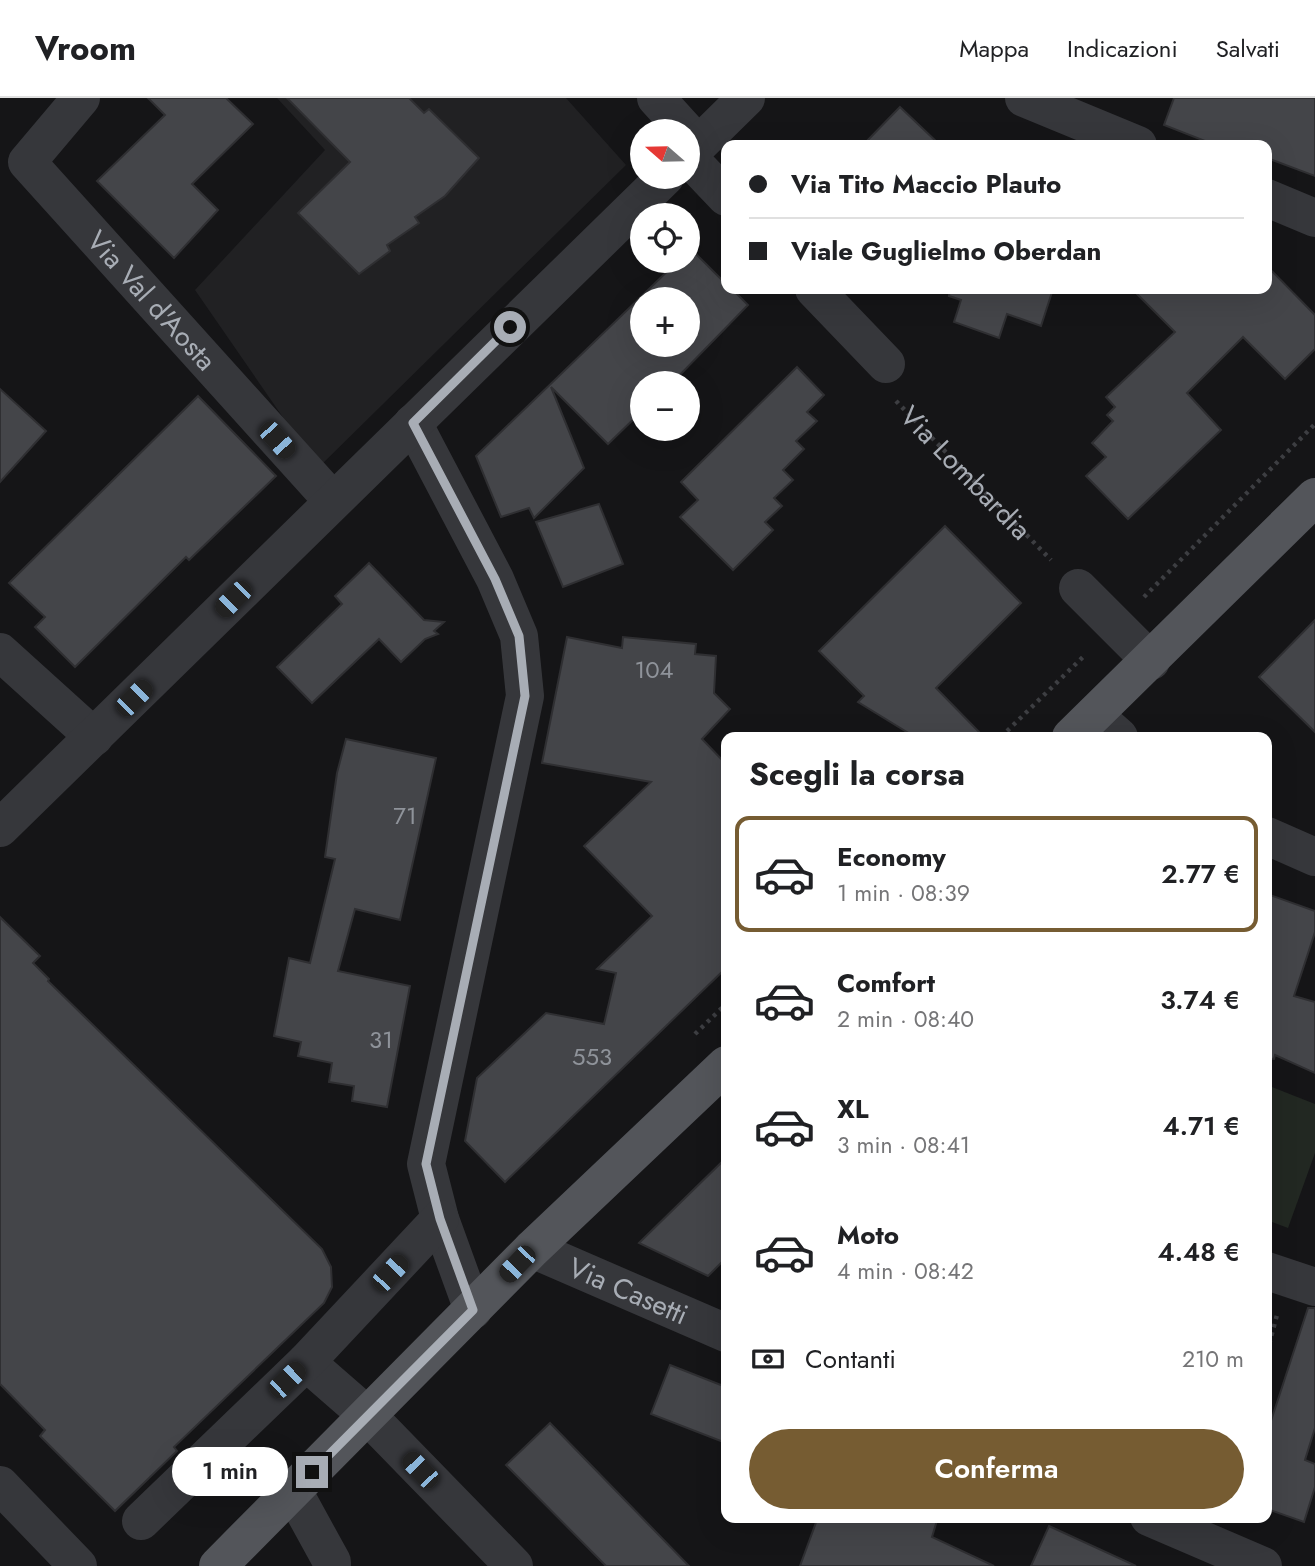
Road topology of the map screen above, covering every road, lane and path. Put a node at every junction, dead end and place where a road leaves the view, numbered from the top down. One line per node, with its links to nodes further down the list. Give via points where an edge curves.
1 (81, 98): 18 (street, Via Val d'Aosta, via 27,162)
2 (656, 98): 5 (street)
3 (746, 98): 6 (street)
4 (1024, 98): 7 (street)
5 (672, 119)
6 (700, 136)
7 (1126, 140)
8 (700, 159): 10 (street)
9 (653, 189): 15 (street)
10 (721, 190)
11 (1272, 200): 12 (street)
12 (1315, 218)
13 (819, 294): 14 (street)
14 (886, 364): 19 (path, Via Lombardia, via 891,397)
15 (413, 423): 18 (street); 30 (street, via 495,579 519,636 525,696 426,1164)
16 (1315, 425): 20 (path)
17 (1315, 497): 22 (main road)
18 (332, 500): 25 (street)
19 (1078, 588): 20 (street)
20 (1116, 625): 22 (street); 24 (path)
21 (0, 652): 25 (street)
22 (1151, 661): 23 (main road)
23 (1095, 729)
24 (1006, 732)
25 (94, 737): 26 (street)
26 (0, 828)
27 (1272, 838): 28 (street)
28 (1315, 857)
29 (721, 1070): 31 (main road)
30 (440, 1219): 34 (street); 36 (street)
31 (532, 1249): 34 (main road); 35 (street, Via Casetti)
32 (1272, 1273): 33 (street)
33 (1315, 1287)
34 (473, 1310): 37 (main road)
35 (721, 1331)
36 (306, 1362): 37 (street); 40 (street)
37 (368, 1416): 39 (main road); 45 (street)
38 (0, 1485): 42 (street)
39 (293, 1490): 43 (main road); 44 (street)
40 (141, 1521)
41 (1163, 1523): 46 (street)
42 (78, 1566)
43 (218, 1566)
44 (331, 1566)
45 (514, 1566)
46 (1263, 1566)

